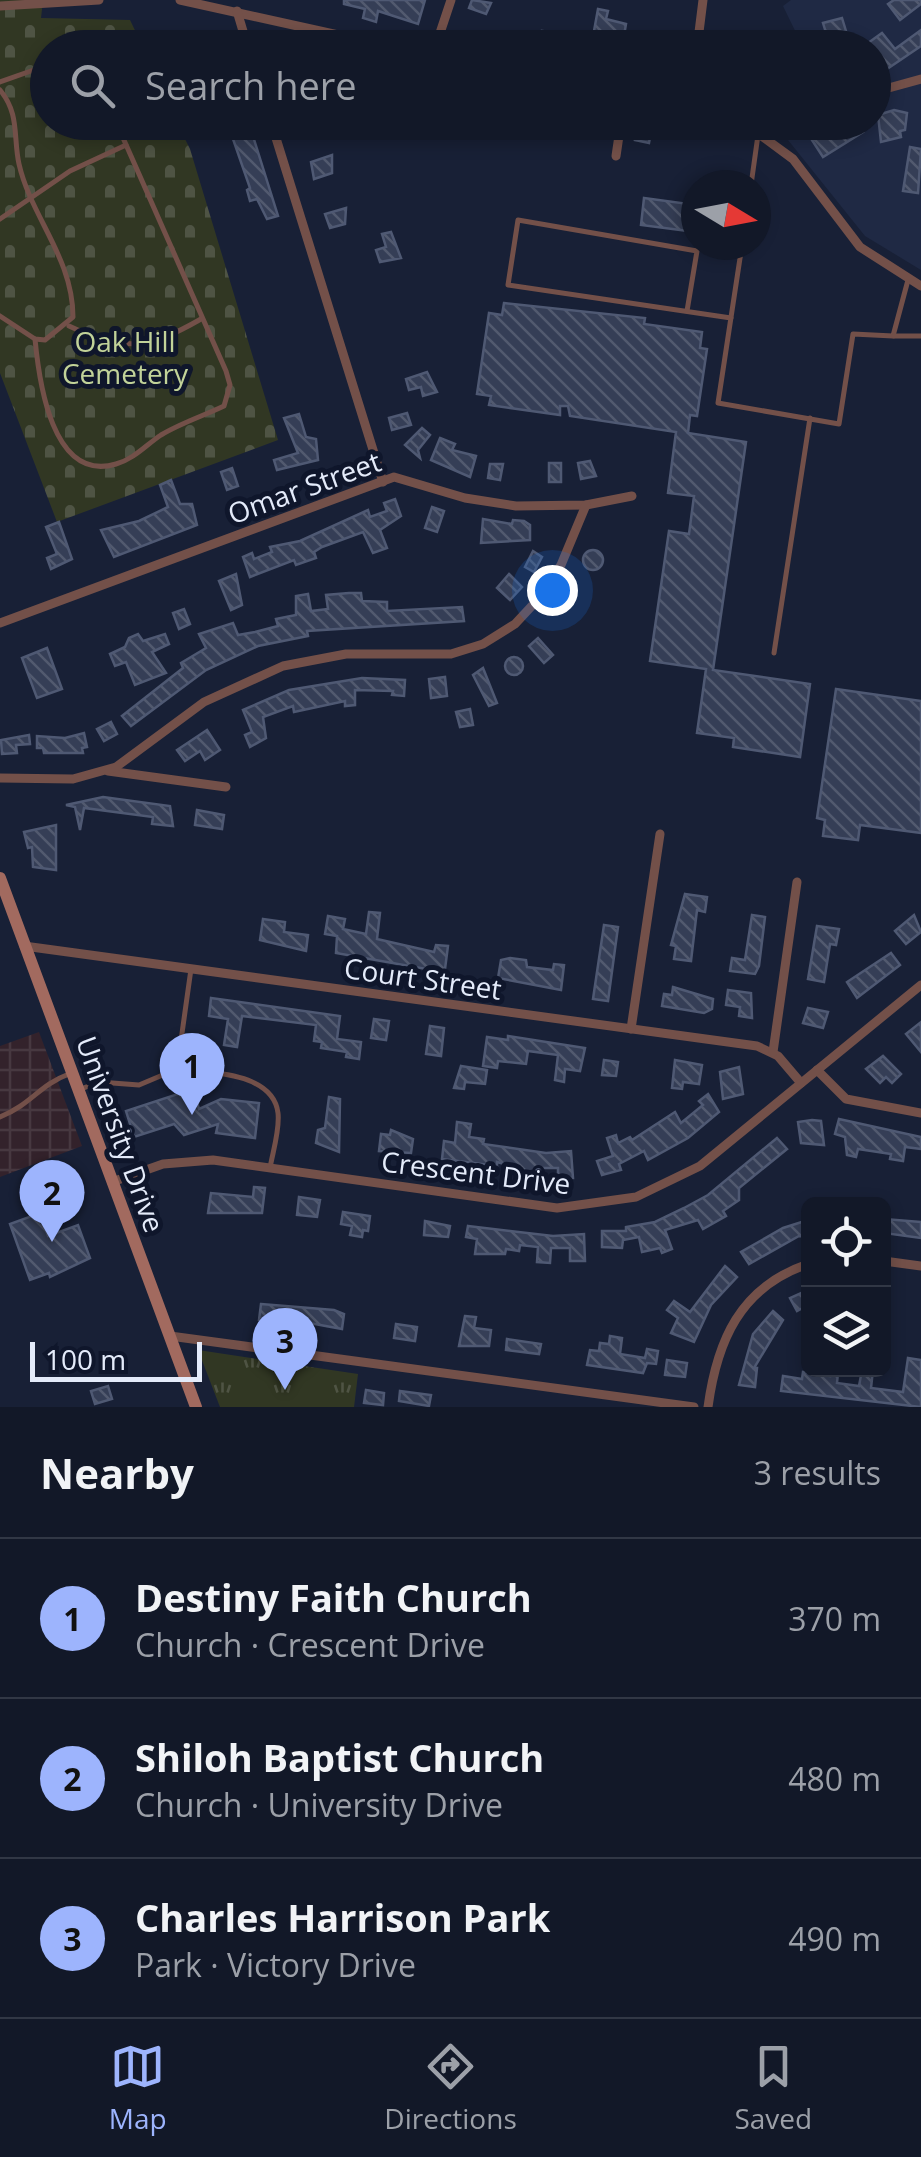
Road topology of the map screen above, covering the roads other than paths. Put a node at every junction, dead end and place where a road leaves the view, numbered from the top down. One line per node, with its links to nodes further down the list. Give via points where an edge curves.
1 (100, 0): 5 (street)
2 (180, 0): 6 (street)
3 (451, 0): 9 (street)
4 (703, 0): 10 (street)
5 (0, 6)
6 (237, 11): 7 (street); 8 (street)
7 (243, 30)
8 (320, 30)
9 (441, 30)
10 (699, 30)
11 (30, 71): 13 (lane)
12 (921, 79): 14 (street)
13 (0, 82)
14 (891, 87)
15 (0, 90): 24 (lane, via 16,121 18,161)
16 (124, 140): 21 (lane)
17 (278, 140): 38 (street)
18 (618, 140): 22 (street)
19 (758, 140): 23 (lane)
20 (773, 140): 27 (street, via 860,247)
21 (126, 146): 24 (lane, via 70,170); 32 (lane)
22 (616, 156)
23 (753, 170)
24 (32, 196): 25 (lane); 33 (lane, via 72,294)
25 (0, 218)
26 (740, 260): 31 (lane)
27 (908, 280): 28 (street); 34 (lane)
28 (921, 286)
29 (687, 311): 29 (lane, via 508,285 518,220 697,251); 31 (lane)
30 (0, 316): 36 (lane)
31 (731, 318): 37 (lane, via 718,403)
32 (201, 319): 33 (lane, via 136,347); 36 (lane, via 230,385 224,406 107,466 75,458 56,430)
33 (68, 325): 36 (lane)
34 (893, 336): 35 (lane); 37 (lane, via 853,334 840,424)
35 (921, 336)
36 (35, 340)
37 (810, 418): 42 (lane)
38 (383, 482): 40 (street, Omar Street, via 401,477 498,504); 41 (street, Omar Street)
39 (632, 496): 40 (street, Omar Street)
40 (586, 505): 43 (street, via 547,588 494,639 451,654 346,654 269,671 204,702 133,758)
41 (0, 623)
42 (774, 652)
43 (106, 770): 44 (street, via 63,780); 45 (street)
44 (0, 778)
45 (226, 788)
46 (660, 834): 52 (street)
47 (0, 878): 49 (main road, University Drive)
48 (797, 882): 53 (street)
49 (24, 946): 50 (street, Court Street); 56 (main road, University Drive)
50 (191, 968): 52 (street, Court Street); 54 (lane)
51 (921, 985): 55 (street, Crescent Drive)
52 (631, 1029): 53 (street, Court Street)
53 (773, 1052): 57 (street)
54 (178, 1069): 58 (lane, via 139,1085 99,1082); 61 (lane, via 250,1077 274,1102)
55 (817, 1070): 57 (street, Crescent Drive); 59 (street, via 846,1098)
56 (72, 1073): 58 (main road, University Drive); 60 (lane)
57 (801, 1083): 61 (street, Crescent Drive, via 686,1174 598,1206 545,1208)
58 (78, 1090): 62 (main road, University Drive)
59 (921, 1113)
60 (0, 1117)
61 (270, 1168): 62 (street, Crescent Drive, via 192,1160)
62 (112, 1182): 66 (main road, University Drive)
63 (891, 1262): 64 (street)
64 (921, 1266)
65 (801, 1268): 69 (street, via 762,1289 732,1321 717,1354)
66 (170, 1336): 67 (main road, University Drive); 68 (street)
67 (196, 1407)
68 (694, 1407)
69 (708, 1407)

